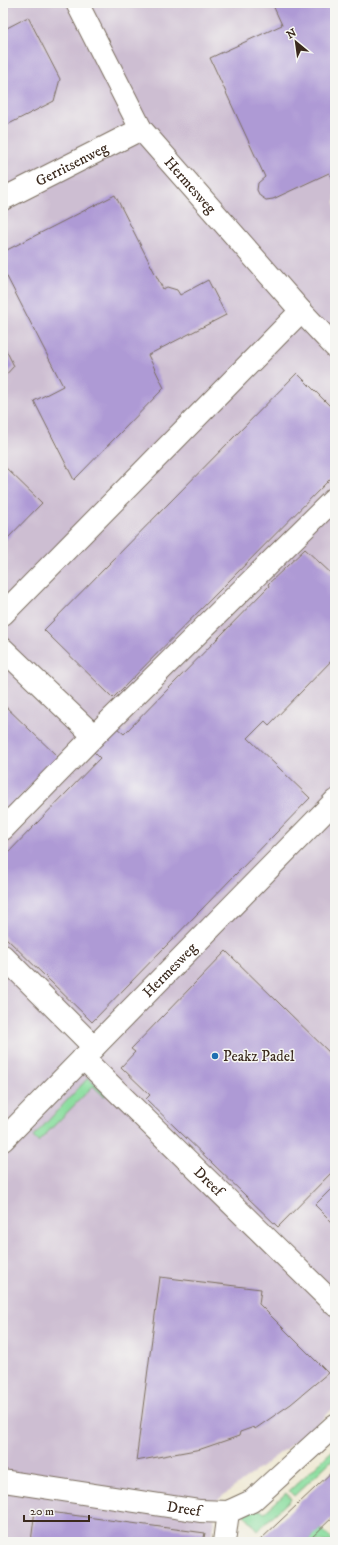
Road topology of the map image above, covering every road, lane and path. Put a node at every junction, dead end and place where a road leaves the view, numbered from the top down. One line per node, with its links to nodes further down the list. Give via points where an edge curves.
1 (77, 3): 2 (street, Hermesweg)
2 (141, 128): 3 (street, Gerritsenweg); 4 (street, Hermesweg)
3 (3, 199)
4 (301, 311): 5 (street, Hermesweg); 7 (street)
5 (335, 347)
6 (335, 498): 9 (street)
7 (3, 614)
8 (3, 649): 9 (street)
9 (94, 736): 11 (street)
10 (335, 801): 13 (street, Hermesweg)
11 (3, 829)
12 (3, 956): 13 (street, Dreef)
13 (88, 1053): 14 (street, Hermesweg); 15 (street, Dreef)
14 (3, 1140)
15 (335, 1305)
16 (335, 1425): 18 (street, Dreef, via 252,1501)
17 (3, 1481): 18 (street, Dreef, via 200,1511)
18 (228, 1512): 19 (street)
19 (224, 1542)

